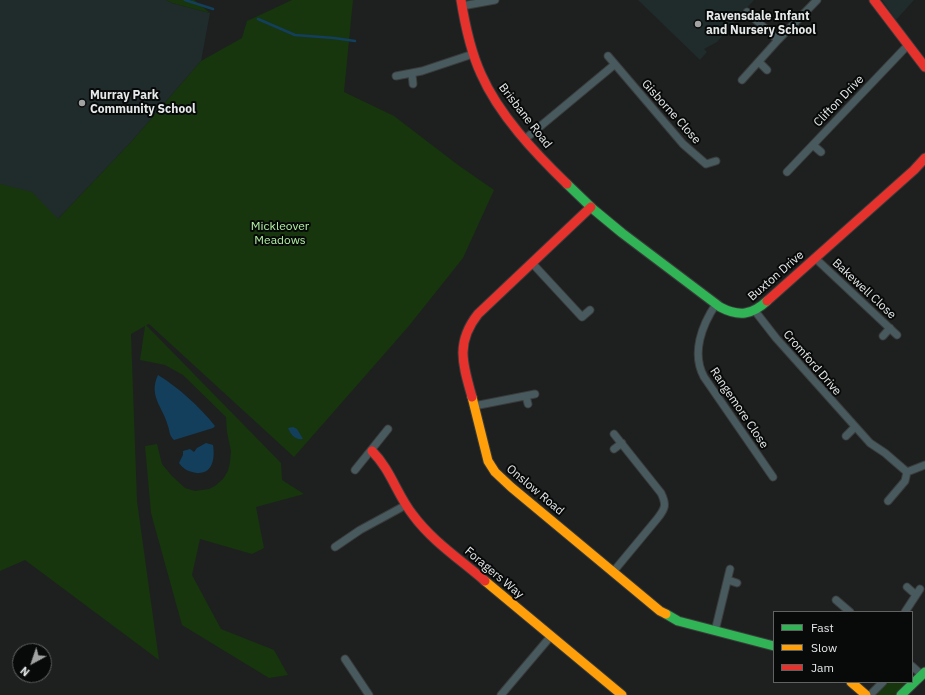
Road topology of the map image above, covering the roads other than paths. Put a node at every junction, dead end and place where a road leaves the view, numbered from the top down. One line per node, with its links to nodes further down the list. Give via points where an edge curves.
1 (495, 0): 4 (street)
2 (817, 0): 6 (street)
3 (874, 0): 7 (street)
4 (461, 3): 8 (street, Brisbane Road)
5 (747, 12): 6 (street)
6 (778, 40): 10 (street)
7 (908, 45): 12 (street); 19 (street, Clifton Drive)
8 (473, 54): 14 (street); 18 (street, Brisbane Road, via 492,96)
9 (608, 56): 11 (street, Gisborne Close)
10 (759, 62): 13 (street); 16 (street)
11 (614, 65): 18 (street); 22 (street, Gisborne Close, via 683,144 706,164)
12 (925, 67)
13 (767, 70)
14 (412, 74): 15 (street); 17 (street)
15 (396, 76)
16 (742, 80)
17 (413, 84)
18 (526, 139): 24 (street, Brisbane Road, via 557,175)
19 (812, 145): 20 (street); 23 (street, Clifton Drive)
20 (821, 152)
21 (925, 158): 25 (street, Buxton Drive)
22 (716, 161)
23 (787, 172)
24 (591, 207): 26 (street, Onslow Road); 27 (street, Buxton Drive, via 630,240)
25 (815, 258): 29 (street, Buxton Drive); 30 (street, Bakewell Close)
26 (532, 263): 28 (street, via 582,318); 36 (street, Onslow Road, via 478,314 469,326 462,347 463,364)
27 (716, 304): 29 (street, Buxton Drive, via 732,312 746,314); 47 (street, Rangemore Close, via 699,341 699,368)
28 (590, 310)
29 (755, 311): 37 (street, Cromford Drive)
30 (890, 328): 31 (street, Bakewell Close); 32 (street)
31 (897, 335)
32 (882, 336)
33 (535, 394): 34 (street)
34 (526, 396): 35 (street); 36 (street)
35 (528, 404)
36 (474, 406): 52 (street, Onslow Road, via 486,453 495,472)
37 (855, 427): 40 (street); 46 (street, Cromford Drive, via 870,443)
38 (388, 429): 43 (street)
39 (614, 434): 41 (street)
40 (846, 436)
41 (622, 443): 42 (street); 52 (street, via 661,493 665,503 662,513)
42 (614, 449)
43 (372, 451): 45 (street); 49 (street, Foragers Way, via 385,466)
44 (925, 465): 46 (street)
45 (355, 470)
46 (907, 472): 48 (street, via 905,481)
47 (773, 477)
48 (888, 501)
49 (406, 505): 50 (street); 60 (street, Foragers Way, via 429,534)
50 (335, 547)
51 (730, 569): 53 (street)
52 (613, 572): 59 (street, Onslow Road, via 671,618)
53 (728, 580): 54 (street); 59 (street)
54 (737, 583)
55 (907, 587): 58 (street, via 918,592)
56 (836, 600): 57 (street)
57 (849, 611)
58 (905, 611)
59 (715, 631): 61 (street, Onslow Road)
60 (551, 636): 68 (street); 69 (street, Foragers Way)
61 (773, 646)
62 (345, 659): 67 (street)
63 (913, 667): 64 (street)
64 (924, 673): 72 (street)
65 (852, 683): 70 (street)
66 (882, 683): 71 (street)
67 (369, 695)
68 (501, 695)
69 (622, 695)
70 (866, 695)
71 (870, 695)
72 (902, 695)

